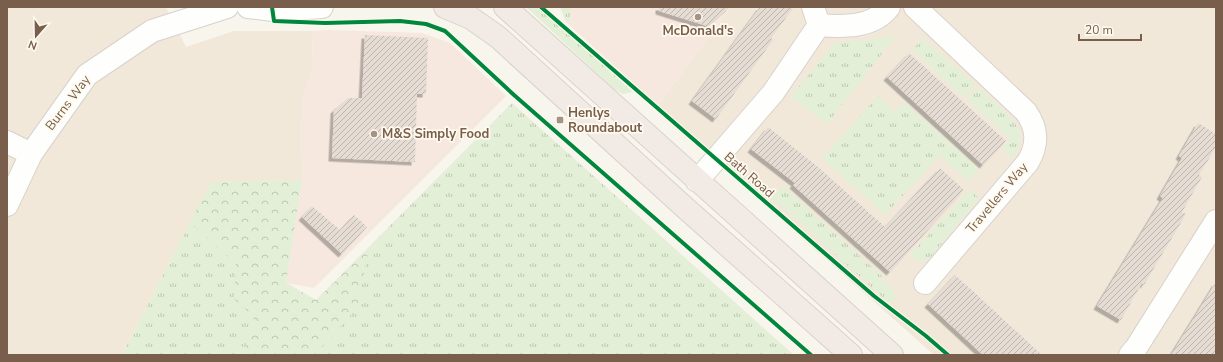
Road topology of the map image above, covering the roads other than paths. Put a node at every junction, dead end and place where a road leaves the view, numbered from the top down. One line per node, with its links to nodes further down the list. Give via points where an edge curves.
1 (227, 7): 10 (street, Burns Way, via 152,31 87,75)
2 (248, 7): 7 (street, via 273,10)
3 (445, 7): 15 (highway, via 470,18 498,37)
4 (505, 7): 11 (highway)
5 (889, 7): 8 (street, via 880,15 859,24 842,27)
6 (915, 7): 14 (street, Travellers Way, via 1026,112 1033,121 1036,137 1034,153 1028,162)
7 (313, 8)
8 (816, 16): 11 (street, via 773,93)
9 (7, 142): 10 (street)
10 (31, 154): 12 (street, Burns Way)
11 (697, 181): 16 (highway)
12 (7, 205)
13 (1216, 222): 17 (street)
14 (925, 283)
15 (851, 355)
16 (892, 355)
17 (1130, 355)

